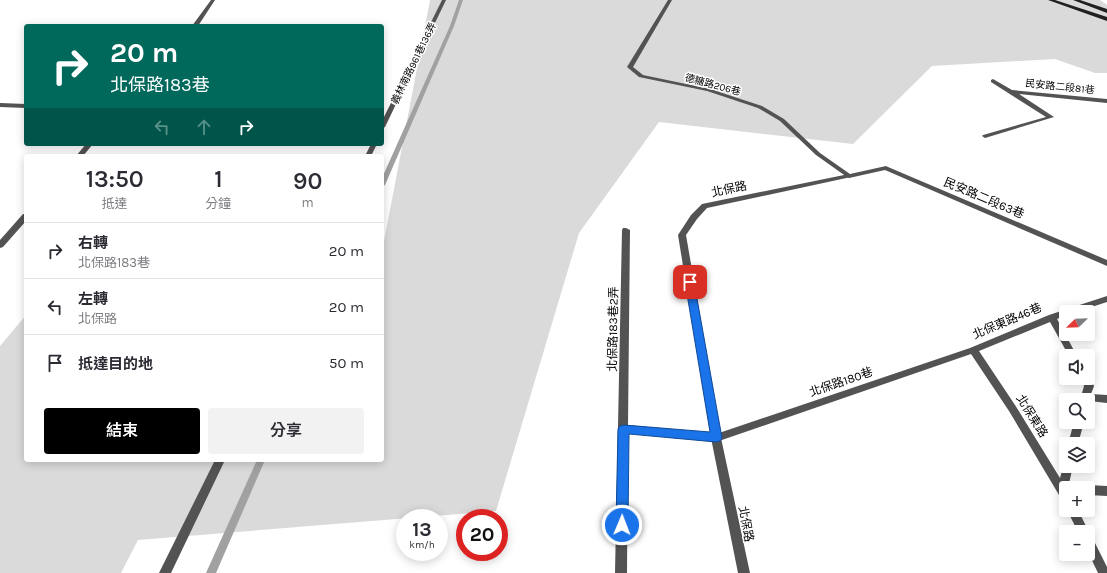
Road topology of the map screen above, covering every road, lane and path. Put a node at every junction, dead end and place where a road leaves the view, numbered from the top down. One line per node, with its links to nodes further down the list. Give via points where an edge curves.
1 (213, 0): 8 (street)
2 (444, 0): 14 (street, 義林南路961巷136弄)
3 (670, 0): 18 (street, 德糖路206巷, via 630,67 641,76 708,90 760,107 782,120 818,154)
4 (1050, 0): 7 (street)
5 (1075, 0): 6 (street)
6 (1107, 11)
7 (1107, 19)
8 (196, 24)
9 (993, 81): 10 (street, 民安路二段81巷)
10 (1010, 92): 11 (street, 民安路二段81巷); 15 (street, 民安路二段81巷, via 1051,117)
11 (1107, 101)
12 (0, 105): 13 (street)
13 (24, 106)
14 (384, 123)
15 (985, 136)
16 (88, 146): 17 (street)
17 (81, 154)
18 (849, 176): 22 (street, 民安路二段63巷, via 886,168); 32 (street, 北保路, via 705,206 682,235)
19 (24, 218): 21 (street)
20 (626, 230): 31 (street, 北保路183巷2弄)
21 (0, 245)
22 (1107, 263)
23 (1107, 299): 24 (street, 北保東路46巷)
24 (1088, 305)
25 (1059, 314): 26 (street, 北保東路46巷)
26 (1052, 317): 27 (street, 北保東路46巷); 28 (street, 北保東路46巷)
27 (1069, 349)
28 (973, 350): 32 (street, 北保路180巷); 34 (street, 北保東路)
29 (1095, 399): 30 (street)
30 (1107, 399)
31 (624, 429): 32 (street); 39 (street, 北保路183巷2弄)
32 (716, 438): 40 (street, 北保路)
33 (219, 462): 38 (street)
34 (1059, 482)
35 (1095, 490): 36 (street)
36 (1107, 491)
37 (1095, 555): 41 (street)
38 (165, 573)
39 (621, 573)
40 (744, 573)
41 (1104, 573)

